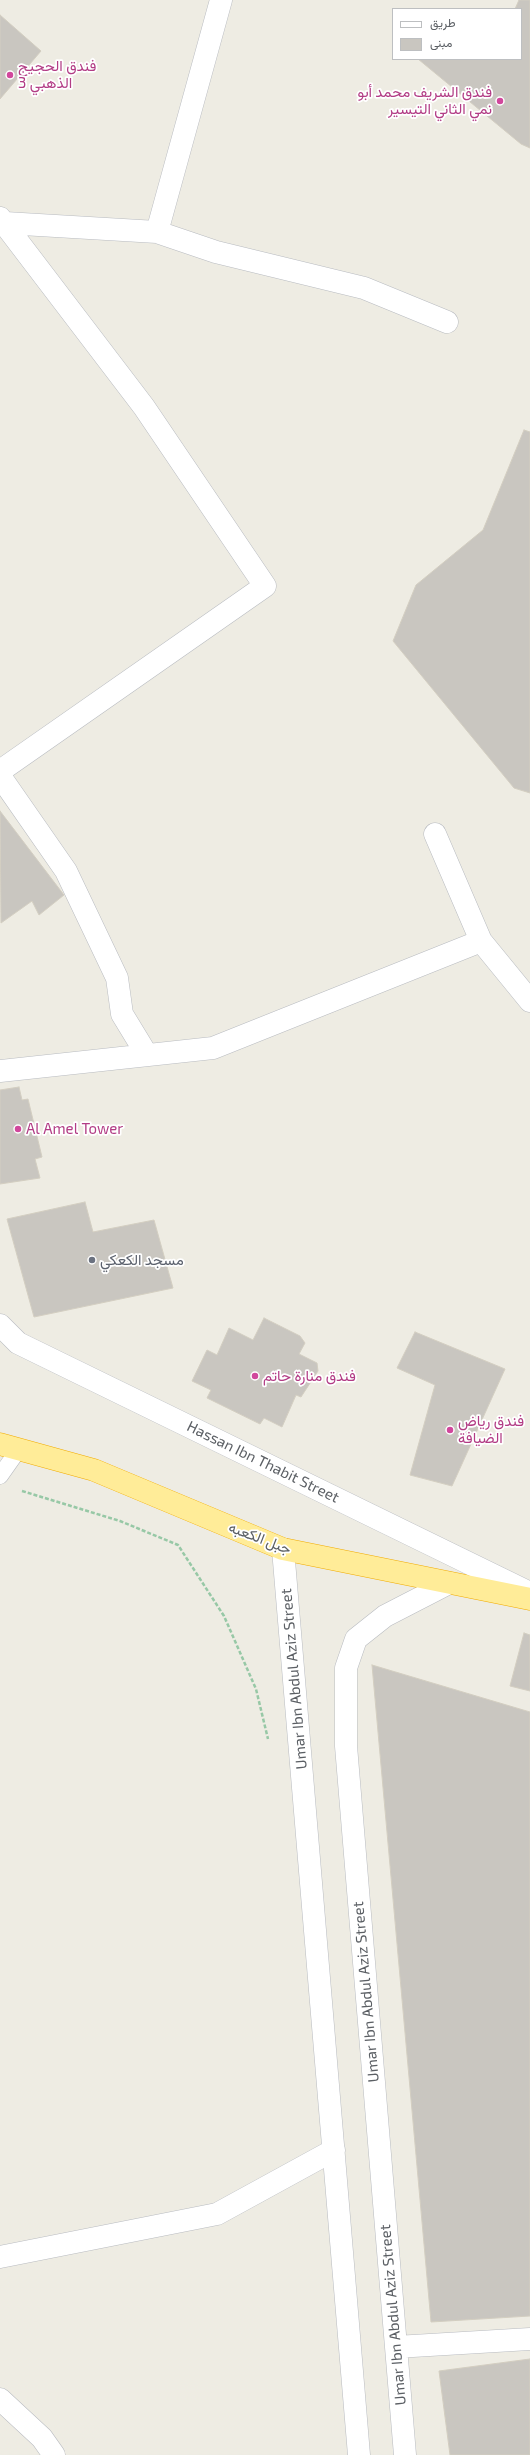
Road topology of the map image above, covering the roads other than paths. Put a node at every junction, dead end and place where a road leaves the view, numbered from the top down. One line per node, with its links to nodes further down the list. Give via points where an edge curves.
1 (221, 0): 3 (street)
2 (3, 220): 3 (street); 5 (street, via 144,407 265,586)
3 (156, 232): 4 (street, via 216,252 364,288)
4 (447, 322)
5 (0, 771)
6 (0, 776): 10 (street, via 66,870 117,978 122,1014)
7 (435, 834): 8 (street)
8 (481, 941): 9 (street); 10 (street, via 213,1048)
9 (530, 1001)
10 (147, 1055): 11 (street)
11 (0, 1072)
12 (0, 1324): 17 (street, Hassan Ibn Thabit Street, via 18,1343)
13 (9, 1447): 14 (lane); 15 (highway, جبل الكعبه, via 94,1470)
14 (0, 1476)
15 (283, 1549): 16 (highway, جبل الكعبه); 19 (street, Umar Ibn Abdul Aziz Street)
16 (449, 1583): 18 (highway, جبل الكعبه); 22 (street, Umar Ibn Abdul Aziz Street, via 385,1616 356,1639 346,1668 346,1746)
17 (530, 1593)
18 (530, 1599)
19 (334, 2150): 20 (street, via 217,2214); 25 (street, Umar Ibn Abdul Aziz Street)
20 (0, 2257)
21 (530, 2339): 22 (street)
22 (396, 2347): 26 (street, Umar Ibn Abdul Aziz Street)
23 (0, 2399): 24 (street, via 42,2438)
24 (54, 2455)
25 (359, 2455)
26 (405, 2455)

